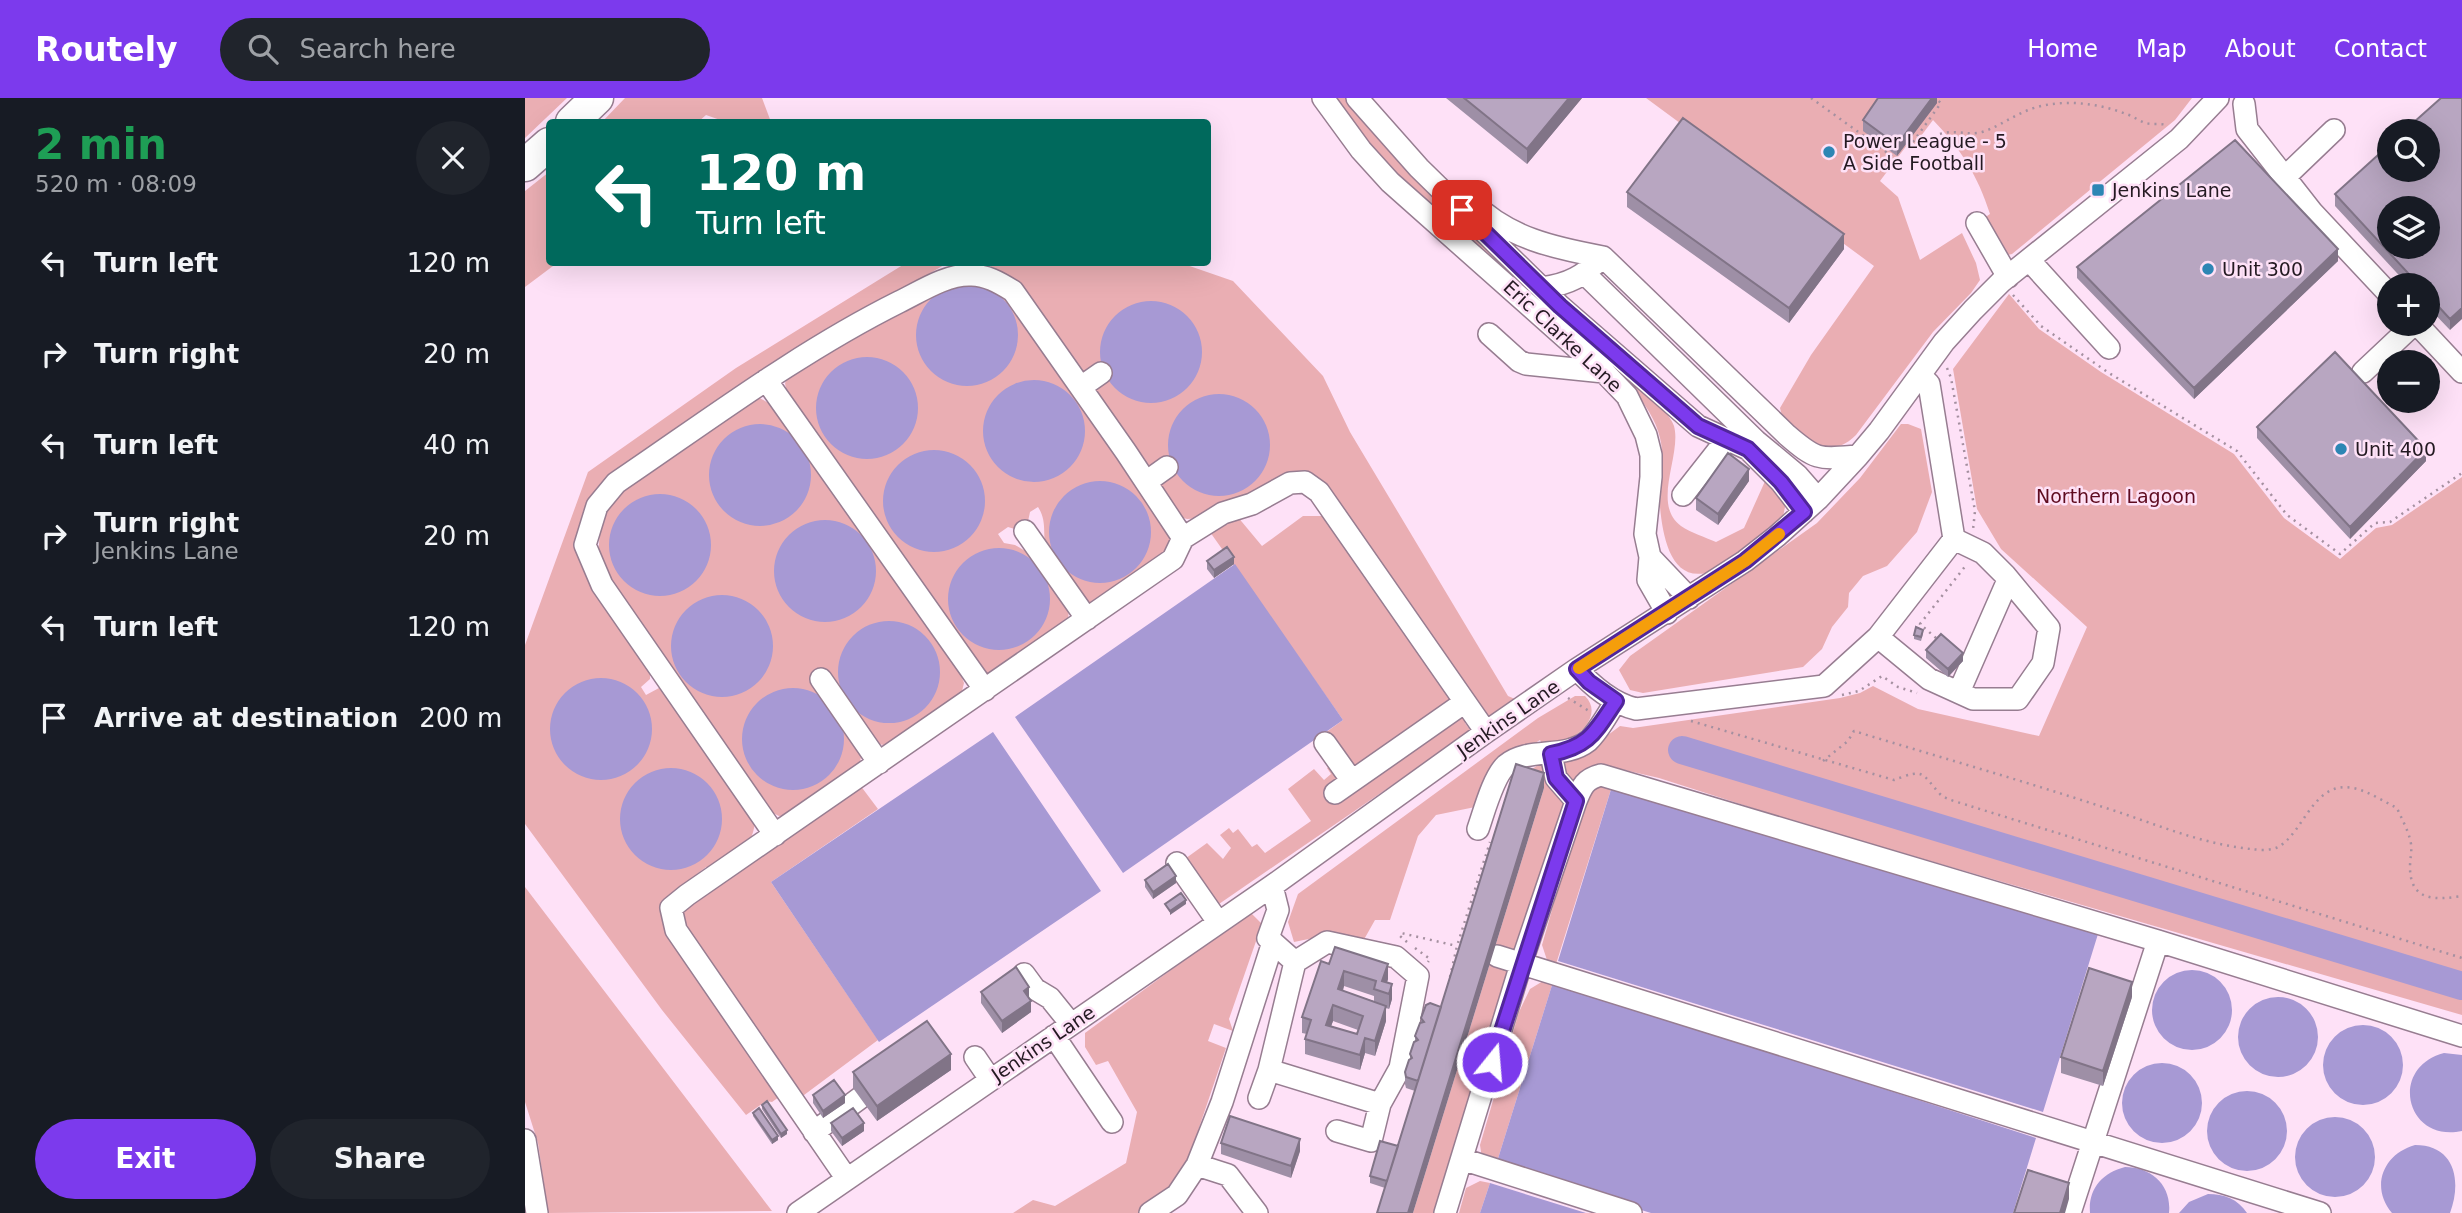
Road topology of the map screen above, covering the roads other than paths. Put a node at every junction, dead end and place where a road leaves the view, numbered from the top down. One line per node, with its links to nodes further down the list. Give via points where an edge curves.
1 (597, 98): 7 (highway)
2 (1323, 98): 23 (street, Eric Clarke Lane, via 1390,182)
3 (1357, 98): 18 (street, via 1419,168)
4 (1377, 98): 13 (street, via 1410,138 1497,224 1518,236)
5 (2218, 98): 14 (street, Jenkins Lane, via 2179,139)
6 (2246, 100): 11 (street, via 2247,128)
7 (575, 119)
8 (2333, 130): 11 (street)
9 (546, 147): 10 (highway)
10 (525, 165)
11 (2285, 177): 17 (street)
12 (1977, 223): 16 (street)
13 (1603, 257): 15 (street); 31 (street, via 1809,454 1821,458)
14 (2029, 260): 16 (street, Jenkins Lane); 22 (street)
15 (1585, 274): 18 (street); 35 (street, via 1756,441 1797,475)
16 (2008, 277): 27 (street, Jenkins Lane, via 1973,310)
17 (2377, 281)
18 (1542, 288): 30 (street, via 1698,426)
19 (1489, 334): 23 (street, via 1526,364)
20 (2403, 336): 24 (street)
21 (2428, 336): 25 (street)
22 (2109, 348)
23 (1604, 372): 39 (street, Eric Clarke Lane, via 1627,396 1651,455 1645,534)
24 (2363, 372)
25 (2462, 372)
26 (1101, 373): 29 (street)
27 (1920, 374): 31 (street, Jenkins Lane); 38 (street, via 1929,384)
28 (767, 380): 29 (street, via 851,326 928,288 969,275 992,279 1013,291); 47 (street); 57 (street, via 616,483 597,506 585,545 602,585)
29 (1081, 387): 33 (street)
30 (1727, 439): 34 (street); 35 (street, via 1748,449)
31 (1858, 456): 35 (street, Jenkins Lane)
32 (1167, 467): 33 (street)
33 (1146, 482): 37 (street)
34 (1683, 495)
35 (1811, 505): 41 (street, Jenkins Lane, via 1745,561)
36 (1025, 531): 43 (street)
37 (1182, 538): 43 (street, via 1173,559); 50 (street, via 1290,482 1305,482 1319,492)
38 (1954, 539): 40 (street, via 1983,554); 44 (street)
39 (1650, 557): 41 (street); 42 (street, Eric Clarke Lane, via 1648,580)
40 (2008, 580): 48 (street); 48 (street, via 2049,628 2043,663 2018,699 1973,699)
41 (1689, 598): 42 (street, Jenkins Lane)
42 (1667, 613): 45 (street, Jenkins Lane)
43 (1087, 619): 47 (street)
44 (1878, 637): 48 (street, via 1929,678); 49 (street, via 1824,686 1652,709 1631,708)
45 (1577, 669): 49 (street); 51 (street, Jenkins Lane)
46 (821, 679): 54 (street)
47 (985, 690): 54 (street)
48 (1959, 692)
49 (1616, 701): 53 (street, via 1588,741)
50 (1465, 702): 51 (street); 52 (street, via 1343,787)
51 (1486, 732): 59 (street, Jenkins Lane)
52 (1325, 743)
53 (1551, 754): 55 (street, via 1556,778); 56 (street, via 1520,758 1506,766 1497,779)
54 (879, 763): 57 (street)
55 (1576, 801): 61 (street, via 1588,779 1601,775); 65 (street)
56 (1484, 834)
57 (775, 835): 77 (street, via 671,908 676,930)
58 (1177, 863): 60 (street)
59 (1272, 886): 60 (street, Jenkins Lane); 62 (street, via 1277,911 1268,938)
60 (1218, 922): 67 (street, Jenkins Lane)
61 (2158, 941): 68 (street); 79 (street)
62 (1273, 942): 64 (street); 81 (street)
63 (1497, 956): 65 (street)
64 (1296, 962): 70 (street); 74 (street, via 1327,942 1396,957 1418,976 1401,1068)
65 (1521, 964): 79 (street); 80 (street)
66 (1024, 974): 67 (street, via 1035,989 1050,998)
67 (1062, 1030): 71 (street, Jenkins Lane); 75 (street)
68 (2462, 1036)
69 (975, 1057): 71 (street)
70 (1269, 1070): 73 (street); 74 (street)
71 (990, 1079): 82 (street, Jenkins Lane)
72 (860, 1098): 77 (street)
73 (1259, 1098)
74 (1380, 1104): 76 (street, via 1371,1142)
75 (1112, 1122)
76 (1337, 1131)
77 (814, 1132): 82 (street)
78 (525, 1140): 83 (street)
79 (2093, 1142): 89 (street); 90 (street)
80 (1462, 1159): 87 (street); 88 (street)
81 (1197, 1165): 85 (street, via 1177,1195); 86 (street, via 1228,1175)
82 (847, 1179): 84 (street, Jenkins Lane)
83 (537, 1213)
84 (798, 1213)
85 (1150, 1213)
86 (1257, 1213)
87 (1445, 1213)
88 (1631, 1213)
89 (2070, 1213)
90 (2320, 1213)

